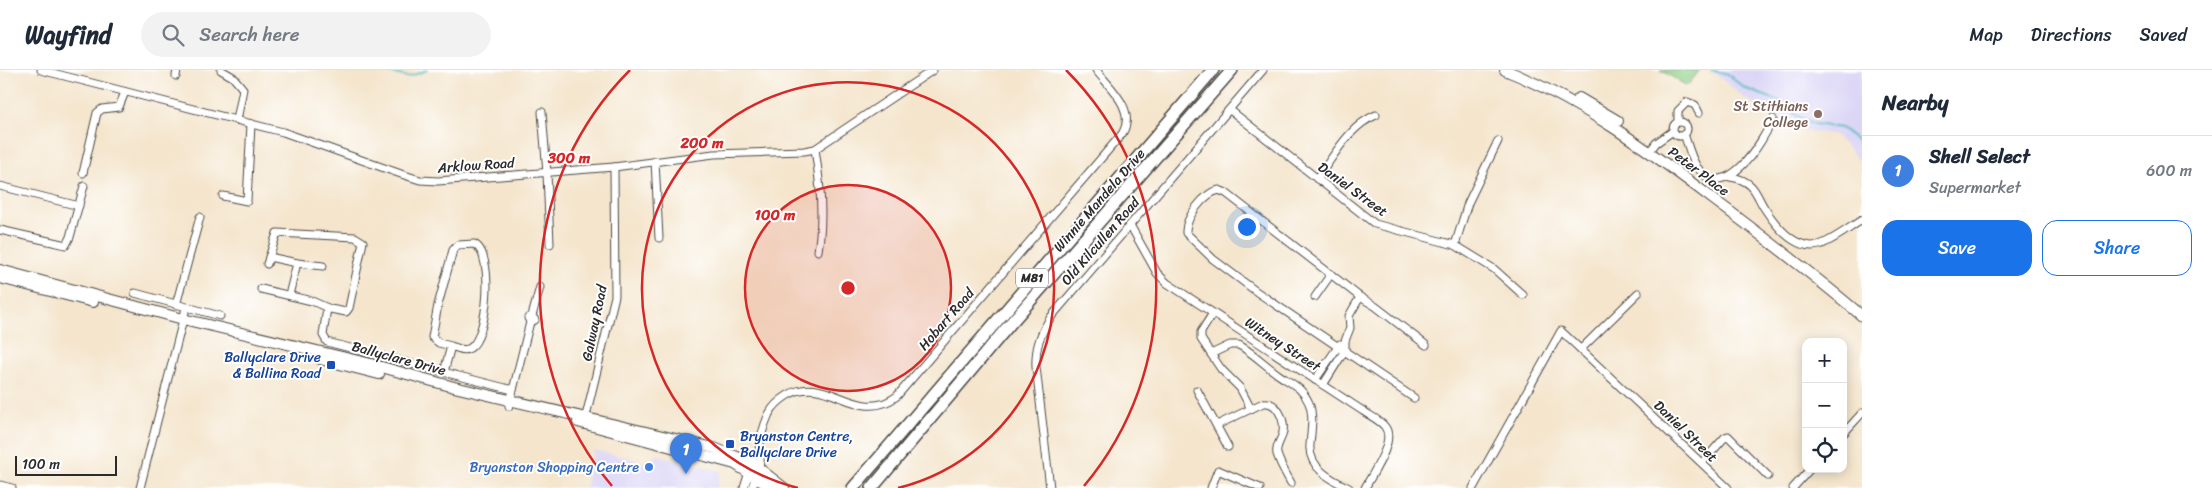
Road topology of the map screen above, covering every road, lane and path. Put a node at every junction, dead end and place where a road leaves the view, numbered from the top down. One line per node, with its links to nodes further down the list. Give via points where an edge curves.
1 (41, 70): 10 (street, Arklow Road)
2 (221, 70): 16 (street, via 233,77 243,89)
3 (933, 70): 23 (street, Arklow Road)
4 (1096, 70): 86 (street, Hobart Road, via 1126,111 1125,130 1111,148 897,396 869,406 822,391 796,391 771,411 759,452 754,456)
5 (1213, 70): 97 (main road, Winnie Mandela Drive / M81)
6 (1232, 70): 98 (main road, Winnie Mandela Drive / M81)
7 (1264, 70): 11 (street, Old Kilcullen Road)
8 (1505, 70): 21 (street, Peter Place)
9 (1519, 70): 21 (street, Peter Place, via 1597,108)
10 (125, 92): 16 (street, Arklow Road); 28 (street, via 119,107 102,109 97,113)
11 (1230, 110): 31 (street, Daniel Street); 39 (street, Old Kilcullen Road)
12 (542, 112): 29 (street)
13 (1699, 113): 17 (street, via 1695,104 1687,102 1678,111)
14 (1376, 115): 31 (street, via 1355,128)
15 (1773, 119): 27 (street, via 1764,138)
16 (237, 120): 18 (street, Arklow Road)
17 (1678, 122): 19 (street, via 1673,125); 20 (street, via 1686,126)
18 (252, 124): 29 (street, Arklow Road, via 420,180); 35 (street, via 248,201)
19 (1673, 131): 20 (street, via 1678,136); 24 (street)
20 (1684, 134): 30 (street, via 1693,160 1703,173 1721,179)
21 (1631, 135): 24 (street, Peter Place)
22 (1498, 141): 43 (street, via 1468,203)
23 (815, 149): 25 (street, Arklow Road, via 714,154); 44 (street, via 821,189 822,230)
24 (1652, 149): 61 (street, Peter Place); 64 (street, Peter Place)
25 (655, 161): 26 (street, Arklow Road); 41 (street)
26 (614, 167): 29 (street, Arklow Road); 81 (street, Galway Road, via 615,296)
27 (1740, 168): 30 (street); 32 (street)
28 (83, 173)
29 (547, 173): 42 (street)
30 (1730, 177): 32 (street)
31 (1317, 179): 43 (street, Daniel Street, via 1375,224)
32 (1746, 182): 38 (street, via 1777,225 1801,244 1820,245)
33 (0, 186): 36 (street)
34 (84, 186): 36 (street)
35 (223, 196)
36 (79, 206): 40 (street, via 66,245)
37 (200, 217): 58 (street)
38 (1862, 220)
39 (1130, 226): 62 (street, Witney Street, via 1161,278); 99 (street, Old Kilcullen Road, via 1050,318 1038,341 1036,367)
40 (0, 230)
41 (659, 238)
42 (550, 244)
43 (1455, 246): 55 (street, Daniel Street, via 1494,269)
44 (818, 251)
45 (297, 263): 46 (street); 54 (street); 60 (street, via 268,260 278,233 361,240 349,310)
46 (323, 266)
47 (0, 270): 65 (street, Ballyclare Drive)
48 (1331, 274): 56 (street); 57 (street); 67 (street, via 1219,190 1206,197 1190,216 1186,233 1190,239 1235,276)
49 (0, 278): 65 (street, Ballyclare Drive)
50 (540, 287): 78 (street)
51 (261, 289): 54 (street)
52 (1638, 293): 70 (street)
53 (135, 294): 58 (street)
54 (289, 295): 60 (street, via 318,302)
55 (1523, 295)
56 (1315, 297)
57 (1360, 297): 66 (street, via 1349,316 1350,331); 69 (street)
58 (176, 305): 59 (street)
59 (186, 308): 63 (street); 65 (street)
60 (327, 308): 73 (street, via 323,335 327,342)
61 (1862, 308)
62 (1214, 313): 72 (street, via 1200,335); 74 (street, Witney Street)
63 (220, 316)
64 (1862, 316)
65 (182, 322): 78 (street, Ballyclare Drive); 92 (street)
66 (1345, 341): 67 (street); 71 (street)
67 (1338, 345): 71 (street); 74 (street)
68 (451, 346): 68 (street, via 436,341 431,334 453,250 458,245 474,244 481,249 486,271 483,318 471,348); 73 (street)
69 (1426, 346)
70 (1581, 349): 85 (street, Daniel Street); 104 (street, Daniel Street, via 1561,331)
71 (1345, 350): 75 (street); 77 (street)
72 (1211, 354): 79 (street, via 1240,388); 102 (street, via 1230,345 1239,345 1296,385 1310,404 1312,455 1324,475)
73 (444, 372): 78 (street)
74 (1315, 380): 75 (street, Witney Street)
75 (1323, 385): 103 (street, Witney Street, via 1380,422 1388,433 1386,446)
76 (1197, 390): 82 (street)
77 (1414, 398)
78 (510, 399): 81 (street, Ballyclare Drive)
79 (1252, 408): 82 (street); 89 (street, via 1268,403 1280,413 1283,433 1277,452)
80 (1862, 414): 83 (street)
81 (585, 420): 86 (street, Ballyclare Drive, via 714,448)
82 (1217, 425): 84 (street)
83 (1847, 430)
84 (1228, 447)
85 (1702, 463): 88 (street, via 1728,436); 105 (street, Daniel Street)
86 (754, 469): 93 (street, Hobart Road); 94 (street, Hobart Road); 95 (street, Ballyclare Drive); 96 (street, Ballyclare Drive)
87 (1806, 473): 106 (street)
88 (1768, 476)
89 (1291, 483)
90 (0, 485): 91 (street)
91 (12, 488)
92 (140, 488)
93 (744, 488)
94 (752, 488)
95 (772, 488)
96 (784, 488)
97 (853, 488)
98 (872, 488)
99 (1050, 488)
100 (1211, 488): 101 (street, via 1218,470)
101 (1260, 488)
102 (1349, 488)
103 (1364, 488)
104 (1473, 488)
105 (1728, 488)
106 (1793, 488)

